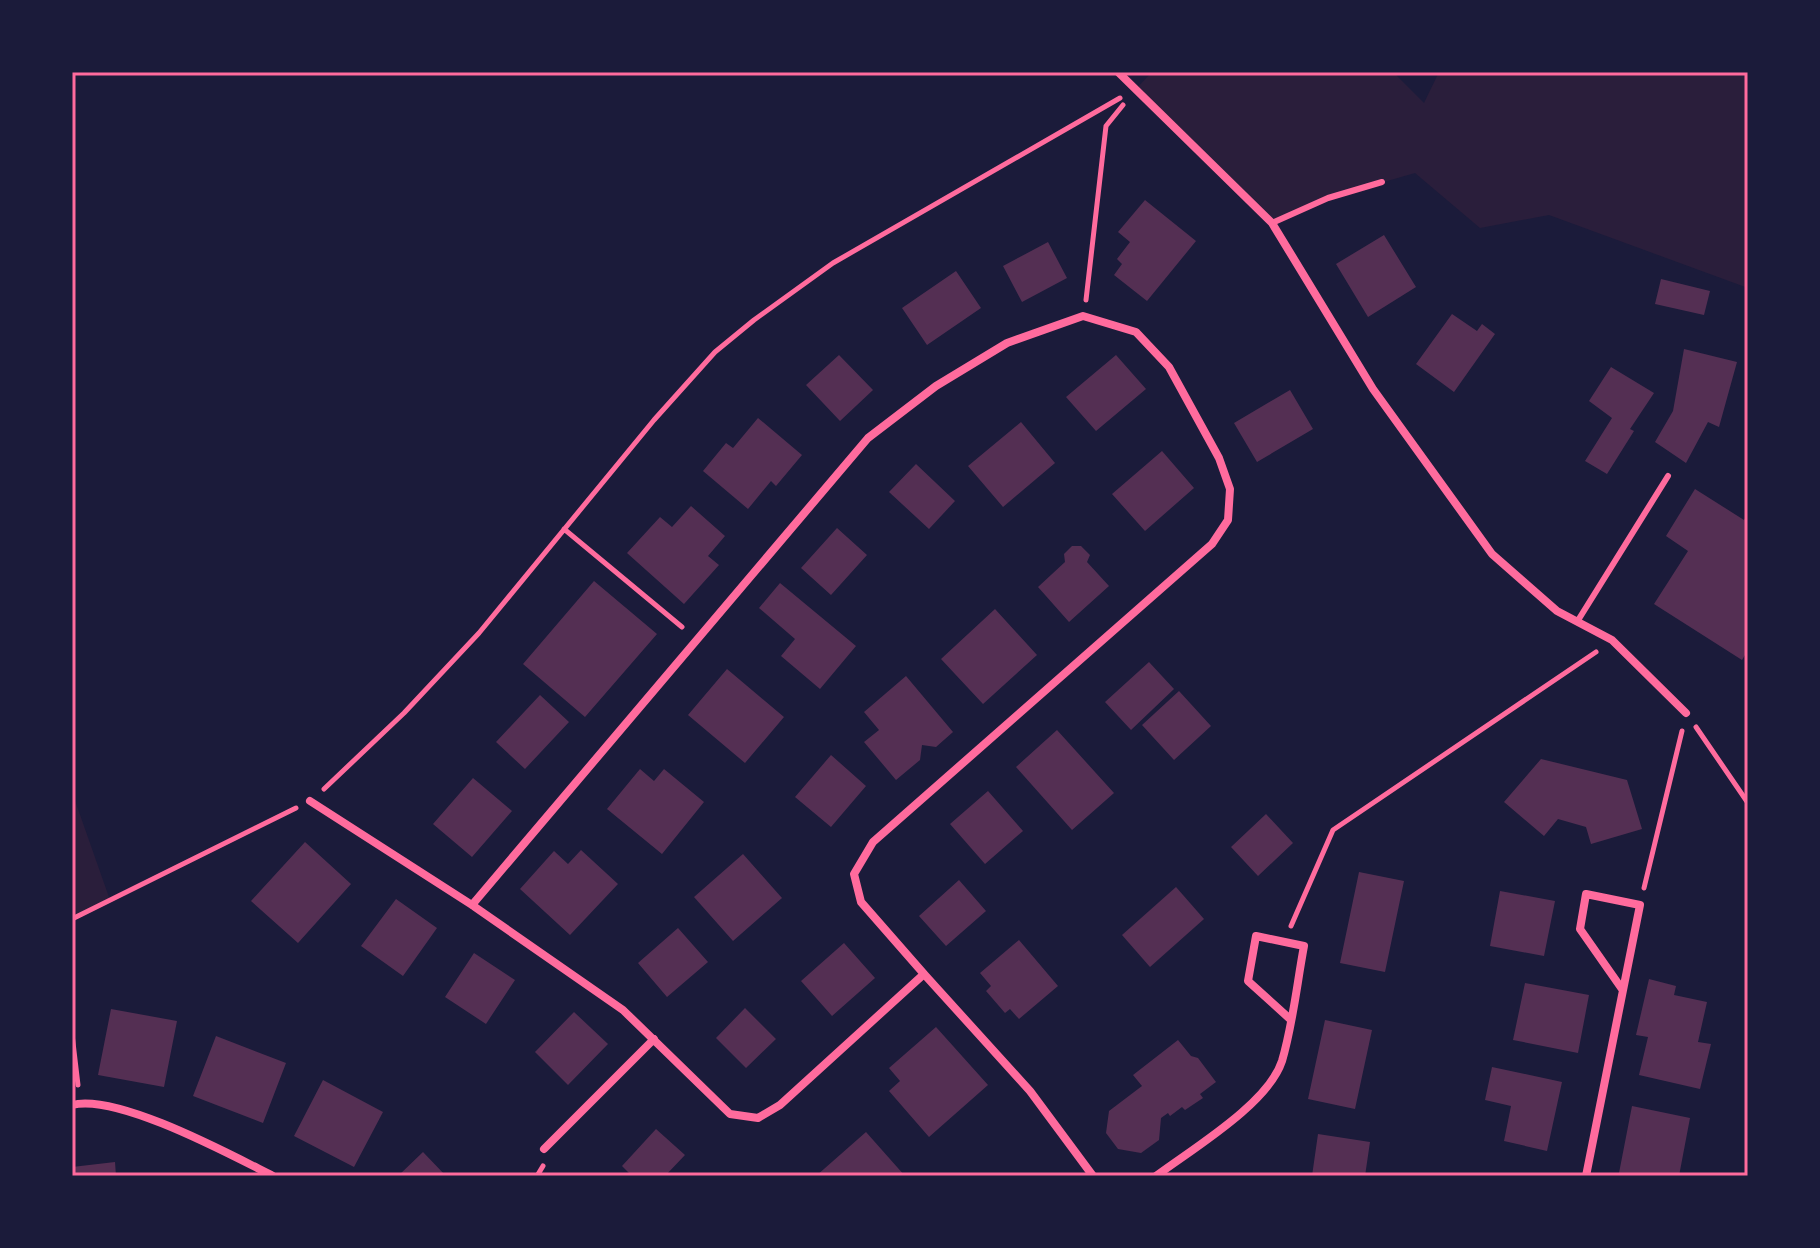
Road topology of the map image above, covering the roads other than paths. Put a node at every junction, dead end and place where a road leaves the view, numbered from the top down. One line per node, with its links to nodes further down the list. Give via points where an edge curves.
1 (1118, 72): 3 (street)
2 (1382, 182): 3 (lane)
3 (1272, 223): 5 (street, via 1373,389 1492,554)
4 (1668, 476): 5 (lane)
5 (1577, 622): 6 (street, via 1612,640)
6 (1686, 713)
7 (310, 801): 8 (street)
8 (472, 905): 9 (street, via 868,438 936,386 1007,343 1083,316 1136,332 1169,367 1219,458 1230,489 1228,520 1212,544 873,842 854,874 861,902); 12 (street, via 623,1010)
9 (924, 974): 12 (street, via 780,1105 758,1118 730,1114); 16 (street, via 1030,1091)
10 (1622, 989): 10 (street, via 1640,905 1586,894 1580,929); 18 (street)
11 (1290, 1019): 11 (street, via 1304,946 1256,936 1248,981); 17 (street, via 1281,1063 1268,1086)
12 (654, 1039): 14 (street)
13 (76, 1103): 15 (street, via 103,1105 186,1131)
14 (544, 1149)
15 (273, 1176)
16 (1093, 1176)
17 (1156, 1176)
18 (1586, 1176)

